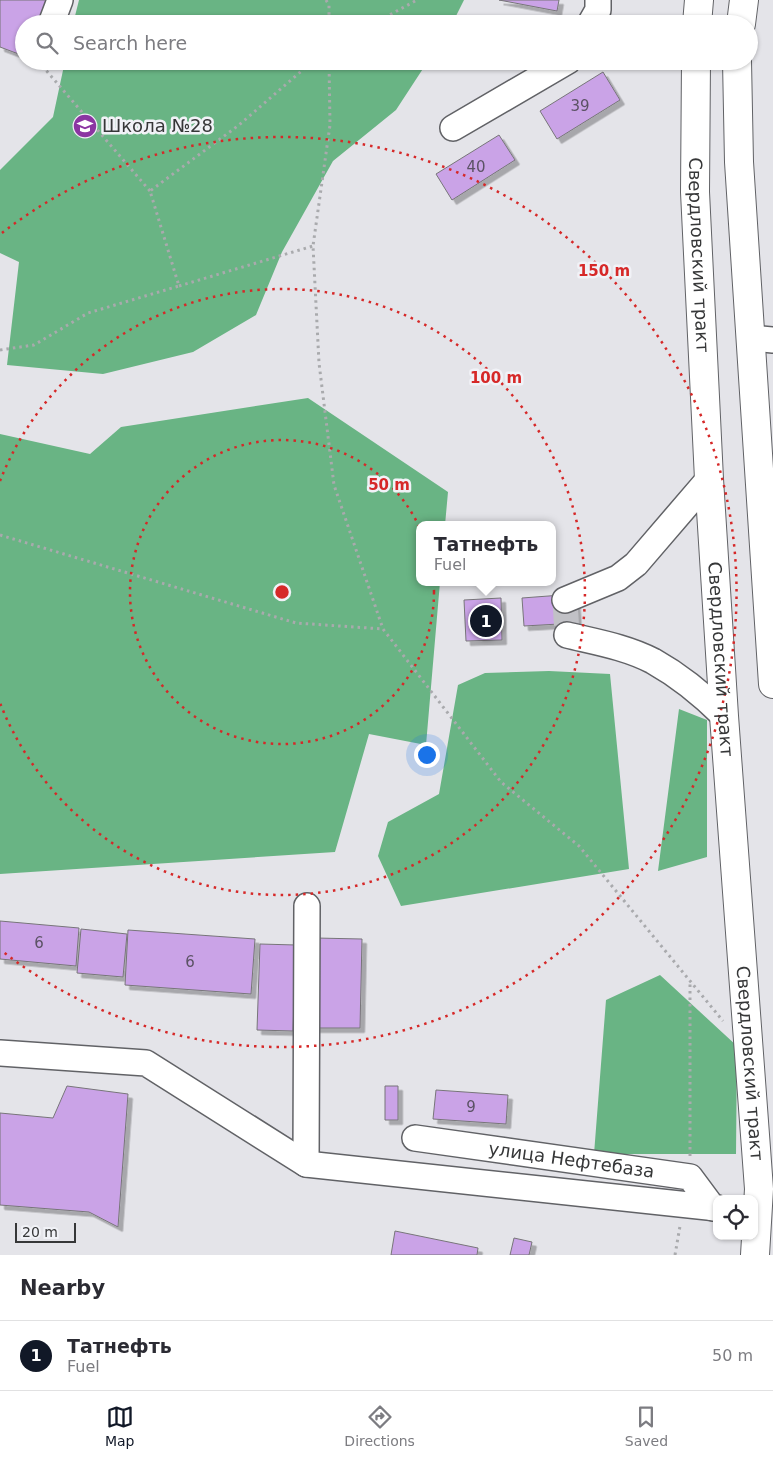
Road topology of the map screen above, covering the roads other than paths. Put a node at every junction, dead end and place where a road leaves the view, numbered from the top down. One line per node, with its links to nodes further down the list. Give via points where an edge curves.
1 (60, 0): 5 (street)
2 (598, 0): 6 (street)
3 (699, 0): 7 (main road)
4 (744, 0): 8 (main road)
5 (54, 15)
6 (595, 15)
7 (698, 15)
8 (742, 15)
9 (553, 70): 12 (street)
10 (696, 70): 14 (main road, Свердловский тракт, via 696,192)
11 (737, 70): 13 (main road, via 739,162)
12 (453, 128)
13 (762, 339): 17 (main road)
14 (709, 479): 15 (street, via 636,564 618,578); 18 (main road, Свердловский тракт)
15 (565, 600)
16 (567, 635): 18 (street, via 617,647 652,661 688,685)
17 (773, 684)
18 (724, 716): 23 (main road, Свердловский тракт)
19 (307, 906): 22 (street)
20 (0, 1053): 22 (street, via 146,1063)
21 (415, 1138): 24 (street, улица Нефтебаза, via 690,1177)
22 (306, 1164): 25 (street)
23 (758, 1197)
24 (713, 1206)
25 (713, 1208)
26 (755, 1240): 27 (main road, Свердловский тракт)
27 (755, 1255)

